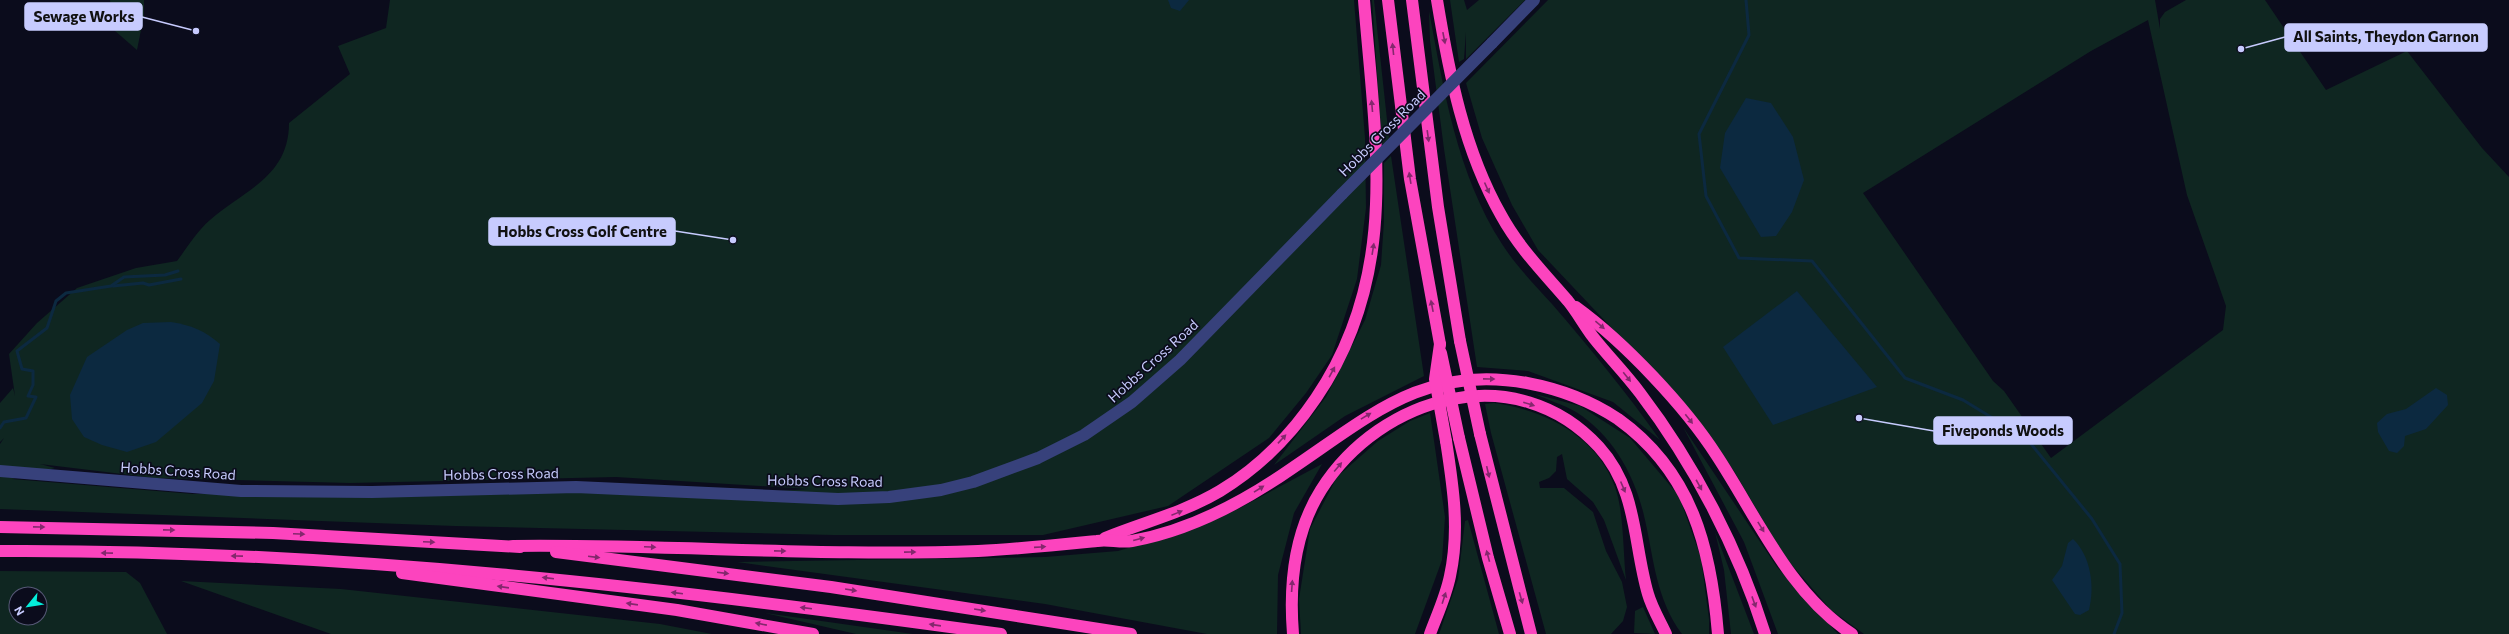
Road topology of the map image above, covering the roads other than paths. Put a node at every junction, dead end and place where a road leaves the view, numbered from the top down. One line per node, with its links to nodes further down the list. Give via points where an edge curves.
1 (1364, 0): 10 (highway, one-way to 1, via 1186,509 1244,474 1276,447 1299,421 1340,358 1364,293 1376,225 1376,150)
2 (1388, 0): 7 (highway, one-way to 2, via 1410,179)
3 (1412, 0): 21 (highway, one-way to 21, bridge, via 1436,199 1460,341 1480,434)
4 (1437, 0): 6 (highway, one-way to 6, via 1459,107 1486,186 1518,244)
5 (1534, 0): 8 (street, Hobbs Cross Road, bridge, via 1180,360 1132,402 1084,435 1038,458 973,482 941,490 889,497 838,499 576,487 372,492 241,491)
6 (1568, 302): 23 (highway, one-way to 23, via 1593,337 1640,393 1686,461 1737,561); 24 (highway, one-way to 24, via 1600,325 1678,405 1716,455 1784,563 1821,608)
7 (1440, 344): 19 (highway, one-way to 7, bridge, via 1449,581 1455,542 1455,502 1435,379); 20 (highway, one-way to 7, bridge, via 1488,558 1459,438)
8 (0, 471)
9 (0, 527): 11 (highway, one-way to 11, via 273,533)
10 (1100, 540): 11 (highway, one-way to 10, via 605,545 907,552 1031,548); 15 (highway, one-way to 15, via 1129,541 1161,533 1214,513 1292,469 1375,411 1426,388 1467,379 1515,380 1545,386 1588,402 1606,412 1632,430 1669,469 1695,514 1705,544 1714,587)
11 (513, 546): 18 (highway, one-way to 18, via 831,587)
12 (0, 551): 13 (highway, one-way to 12)
13 (276, 556): 16 (highway, one-way to 13, via 677,610); 17 (highway, one-way to 13, via 828,610 510,574)
14 (1292, 629): 22 (highway, one-way to 22, via 1294,566 1300,536 1320,491 1337,467 1357,446 1396,419 1441,400 1492,396 1528,403 1554,412 1586,434 1600,448 1623,484 1631,508 1648,595)
15 (1718, 633)
16 (813, 634)
17 (1001, 634)
18 (1131, 634)
19 (1430, 634)
20 (1510, 634)
21 (1531, 634)
22 (1666, 634)
23 (1765, 634)
24 (1852, 634)

